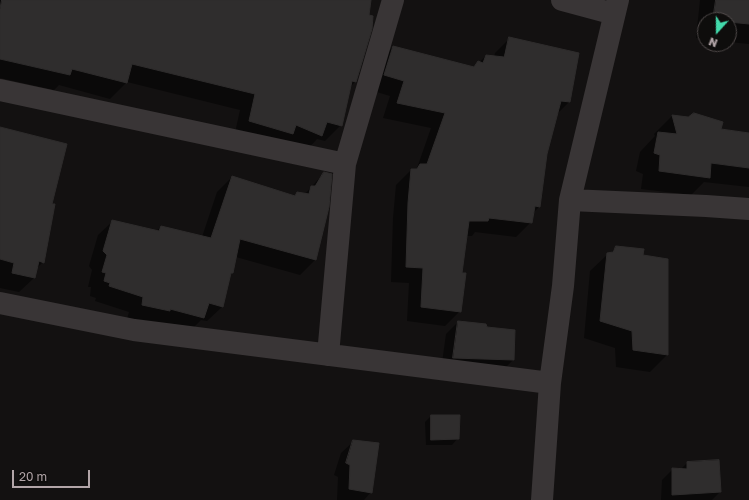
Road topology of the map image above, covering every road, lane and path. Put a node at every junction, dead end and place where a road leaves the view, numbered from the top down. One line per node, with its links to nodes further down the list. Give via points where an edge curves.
1 (393, 0): 5 (street)
2 (562, 0): 3 (street)
3 (616, 7): 6 (street)
4 (0, 90): 5 (street)
5 (345, 164): 9 (street)
6 (570, 200): 7 (street); 10 (street, via 563,286)
7 (749, 210)
8 (0, 303): 9 (street, via 134,330)
9 (328, 355): 10 (street)
10 (550, 383): 11 (street)
11 (542, 500)

